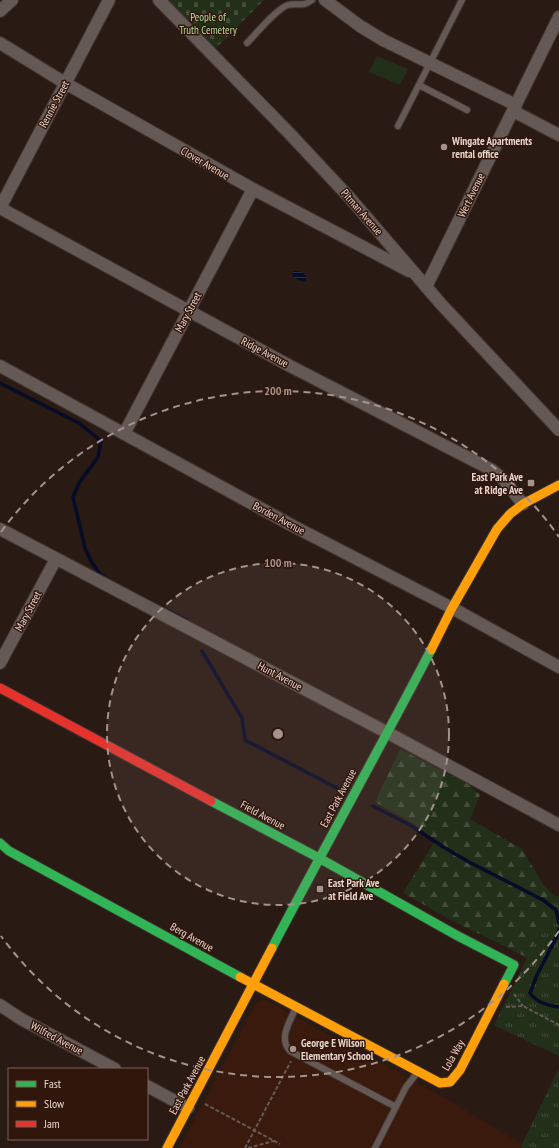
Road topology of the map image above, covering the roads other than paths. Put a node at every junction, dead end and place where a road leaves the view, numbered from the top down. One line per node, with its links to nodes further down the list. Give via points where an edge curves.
1 (12, 0): 7 (street)
2 (109, 0): 12 (street, Rennie Street)
3 (159, 0): 20 (street, Pitman Avenue, via 349,197)
4 (312, 0): 10 (lane, via 307,4 288,5 275,14)
5 (325, 0): 11 (street, via 383,40)
6 (462, 0): 11 (lane)
7 (0, 10)
8 (559, 17): 14 (street, Wert Avenue)
9 (0, 43): 12 (street, Clover Avenue)
10 (246, 43)
11 (430, 63): 13 (lane); 14 (street)
12 (65, 83): 18 (street, Clover Avenue); 19 (street, Rennie Street)
13 (419, 85): 15 (lane); 16 (lane)
14 (514, 108): 17 (street); 21 (street, Wert Avenue)
15 (467, 110)
16 (398, 126)
17 (559, 135)
18 (253, 190): 20 (street, Clover Avenue); 22 (street, Mary Street)
19 (0, 208): 22 (street, Ridge Avenue)
20 (415, 274): 21 (street, Pitman Avenue)
21 (426, 287): 24 (street, Pitman Avenue)
22 (189, 311): 25 (street, Mary Street); 27 (street, Ridge Avenue, via 492,470 504,480)
23 (0, 366): 25 (street, Borden Avenue)
24 (557, 423)
25 (124, 434): 30 (street, Borden Avenue, via 293,526)
26 (559, 485): 27 (street, East Park Avenue)
27 (523, 504): 30 (street, East Park Avenue, via 497,529)
28 (0, 529): 29 (street, Hunt Avenue)
29 (56, 559): 31 (street, Mary Street); 34 (street, Hunt Avenue)
30 (452, 608): 32 (street, Borden Avenue); 34 (street, East Park Avenue)
31 (0, 663)
32 (559, 666)
33 (0, 688): 37 (street, Field Avenue)
34 (388, 733): 35 (street, Hunt Avenue); 37 (street, East Park Avenue)
35 (559, 825)
36 (0, 843): 39 (street, Berg Avenue, via 9,851)
37 (319, 858): 38 (street, Field Avenue); 39 (street, East Park Avenue)
38 (514, 965): 44 (street, Lola Way, via 460,1070 450,1082 440,1083)
39 (253, 984): 41 (street, Berg Avenue); 47 (street, East Park Avenue)
40 (0, 1005): 43 (street, Wilfred Avenue)
41 (296, 1007): 42 (street, Berg Avenue); 46 (lane, via 285,1034 286,1046)
42 (374, 1049): 44 (street, Lola Way)
43 (113, 1068)
44 (418, 1072): 46 (lane, via 406,1087)
45 (148, 1087): 47 (street)
46 (396, 1107): 49 (lane)
47 (188, 1108): 48 (street, East Park Avenue)
48 (167, 1148)
49 (375, 1148)

